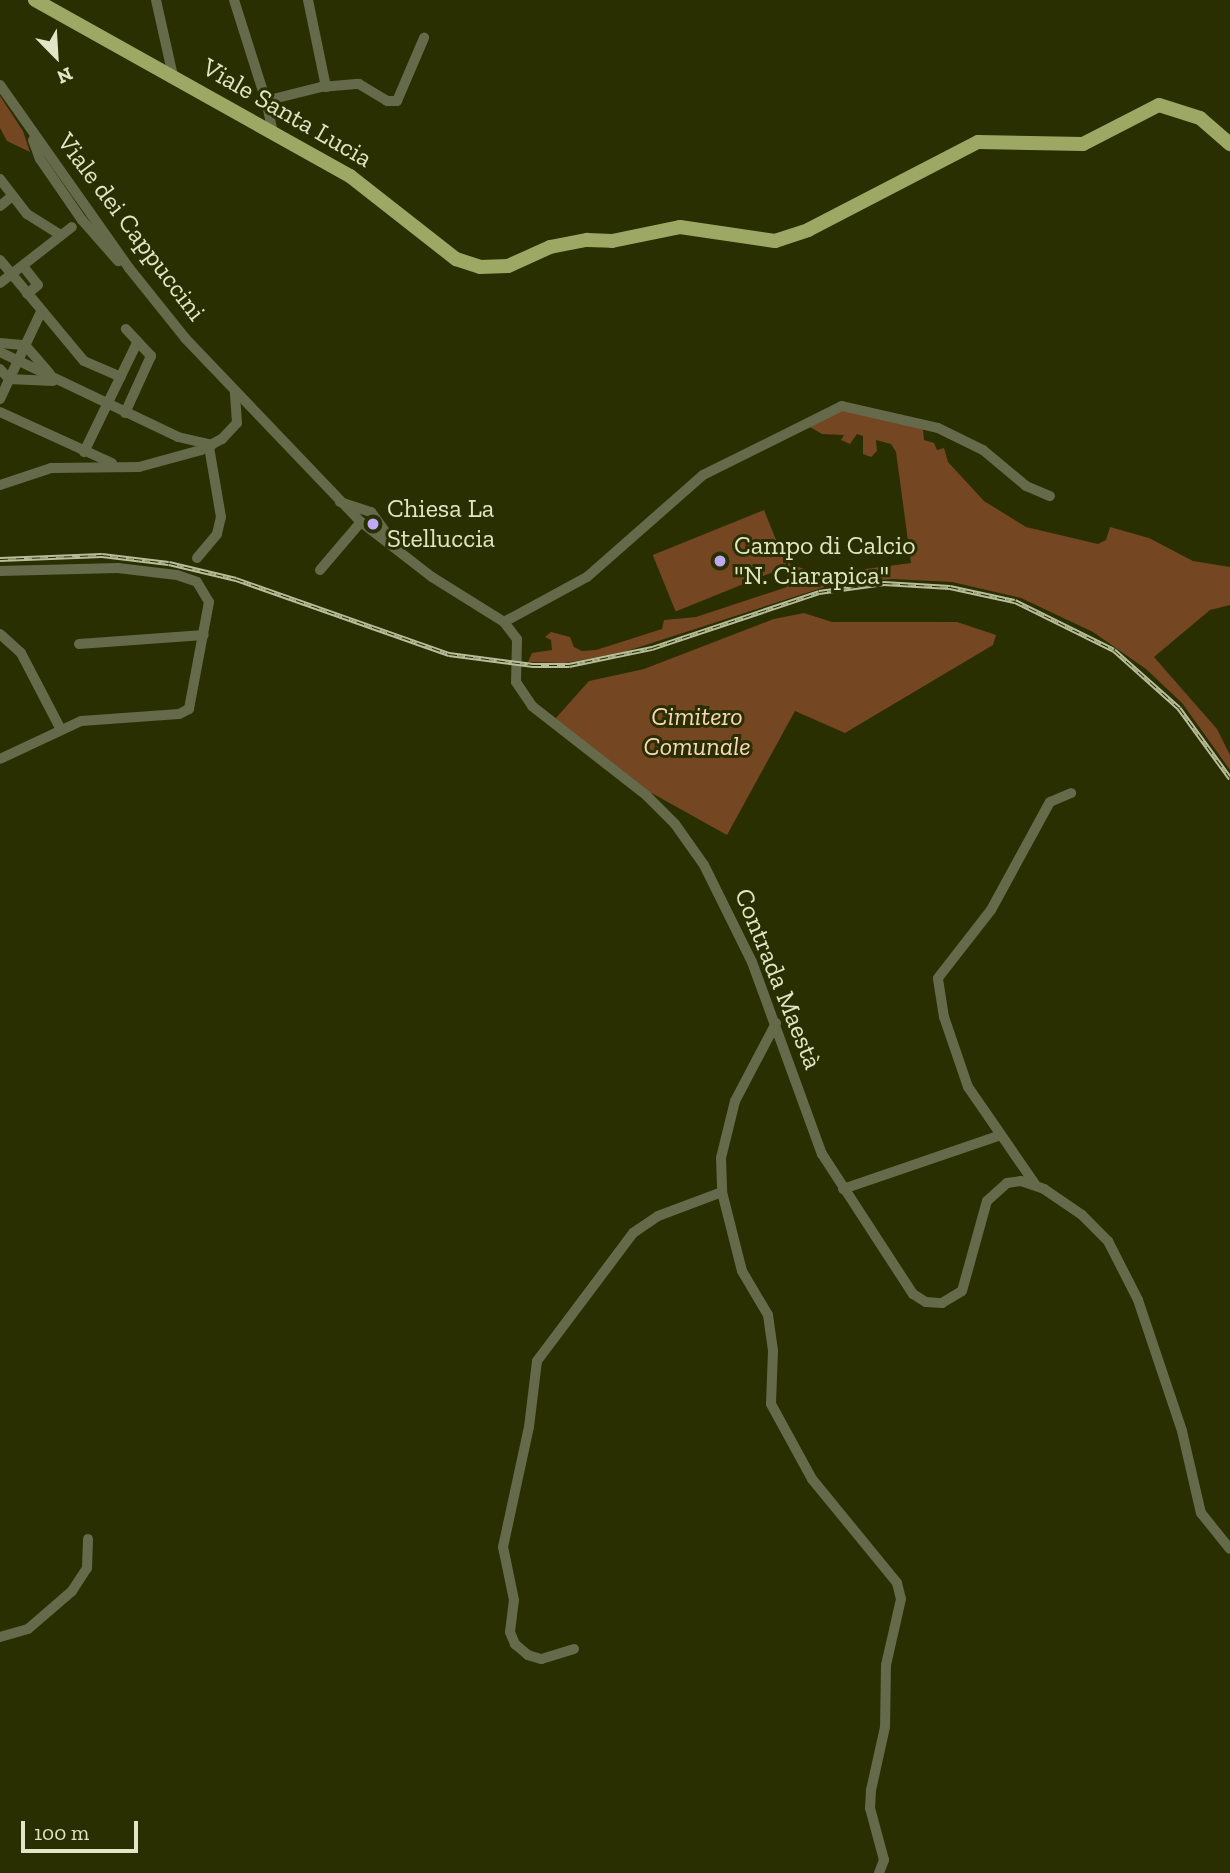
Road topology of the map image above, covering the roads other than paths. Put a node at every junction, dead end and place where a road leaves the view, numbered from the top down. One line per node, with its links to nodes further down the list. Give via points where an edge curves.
1 (35, 0): 6 (main road, Viale Santa Lucia)
2 (156, 0): 6 (street)
3 (233, 0): 9 (street)
4 (308, 0): 8 (street)
5 (424, 38): 8 (street, via 397,101 387,101 359,84)
6 (173, 76): 11 (main road, Viale Santa Lucia)
7 (0, 85): 10 (street, Viale dei Cappuccini)
8 (326, 87): 9 (street)
9 (266, 101): 11 (street)
10 (29, 129): 16 (street, via 40,159); 20 (street, Viale dei Cappuccini)
11 (273, 133): 12 (main road, Viale Santa Lucia, via 351,176 456,259 480,267 508,266 550,247 680,227 709,228 760,241 791,237 978,142 1083,144 1159,105 1200,118)
12 (1230, 144)
13 (0, 179): 14 (street)
14 (11, 197): 15 (street); 17 (street, via 27,214)
15 (0, 206)
16 (76, 223): 17 (street); 20 (street)
17 (61, 235): 19 (street)
18 (0, 260): 21 (street)
19 (23, 266): 21 (street); 23 (street, via 38,285)
20 (129, 268): 35 (street, Viale dei Cappuccini, via 156,305)
21 (13, 274): 22 (street); 23 (street)
22 (0, 284)
23 (27, 294): 24 (street)
24 (40, 314): 28 (street); 32 (street, via 84,361)
25 (126, 329): 27 (street)
26 (0, 343): 28 (street)
27 (137, 343): 32 (street); 39 (street, via 151,356)
28 (25, 345): 30 (street); 34 (street)
29 (0, 352): 30 (street)
30 (17, 360): 33 (street); 34 (street)
31 (0, 369): 33 (street)
32 (121, 377): 37 (street)
33 (9, 379): 34 (street); 36 (street)
34 (56, 382): 37 (street)
35 (235, 389): 40 (street, Viale dei Cappuccini); 41 (street)
36 (0, 399)
37 (107, 405): 39 (street); 43 (street)
38 (0, 412): 43 (street)
39 (125, 414): 42 (street, via 178,438)
40 (260, 416): 41 (street); 47 (street, Viale dei Cappuccini)
41 (239, 418): 42 (street, via 232,431)
42 (211, 446): 44 (street, via 139,467); 50 (street, via 221,517 216,534)
43 (84, 452): 44 (street)
44 (115, 465): 45 (street, via 51,468)
45 (0, 485)
46 (1050, 496): 53 (street, via 1026,486 983,450 938,428 842,406 704,475 587,578)
47 (339, 502): 48 (street, Viale dei Cappuccini); 49 (street, via 371,512)
48 (361, 522): 49 (street, Viale dei Cappuccini); 51 (street)
49 (395, 545): 53 (street, via 432,577)
50 (197, 558)
51 (320, 570)
52 (0, 571): 55 (street, via 118,568 177,575 197,582 205,591 209,601)
53 (504, 622): 60 (street, Contrada Maestà, via 517,639 516,673 532,706 662,808 704,865 732,915)
54 (0, 634): 57 (street, via 21,653)
55 (204, 635): 56 (street); 57 (street, via 189,709 179,714 81,721)
56 (79, 643)
57 (60, 728): 58 (street)
58 (0, 759)
59 (1071, 793): 61 (street, via 1050,802 991,910 938,978 944,1017 968,1087)
60 (776, 1023): 63 (street, Contrada Maestà, via 813,1134); 64 (street, via 735,1101 720,1158)
61 (1000, 1135): 62 (street); 63 (street)
62 (1035, 1184): 63 (street, Contrada Maestà, via 1007,1182 993,1191 962,1291 943,1303 926,1302 913,1294); 66 (street, via 1082,1215 1121,1259 1182,1431 1201,1513)
63 (843, 1189)
64 (722, 1192): 68 (street, via 658,1216 633,1233 537,1361 529,1427 503,1546 514,1600 510,1632 528,1656 541,1659); 69 (street, via 742,1271 768,1315 773,1351 771,1404 812,1479 897,1583 901,1599 886,1665 885,1727 870,1808 884,1860)
65 (88, 1539): 67 (street, via 87,1568 72,1591 28,1629)
66 (1230, 1549)
67 (0, 1637)
68 (574, 1649)
69 (879, 1873)

